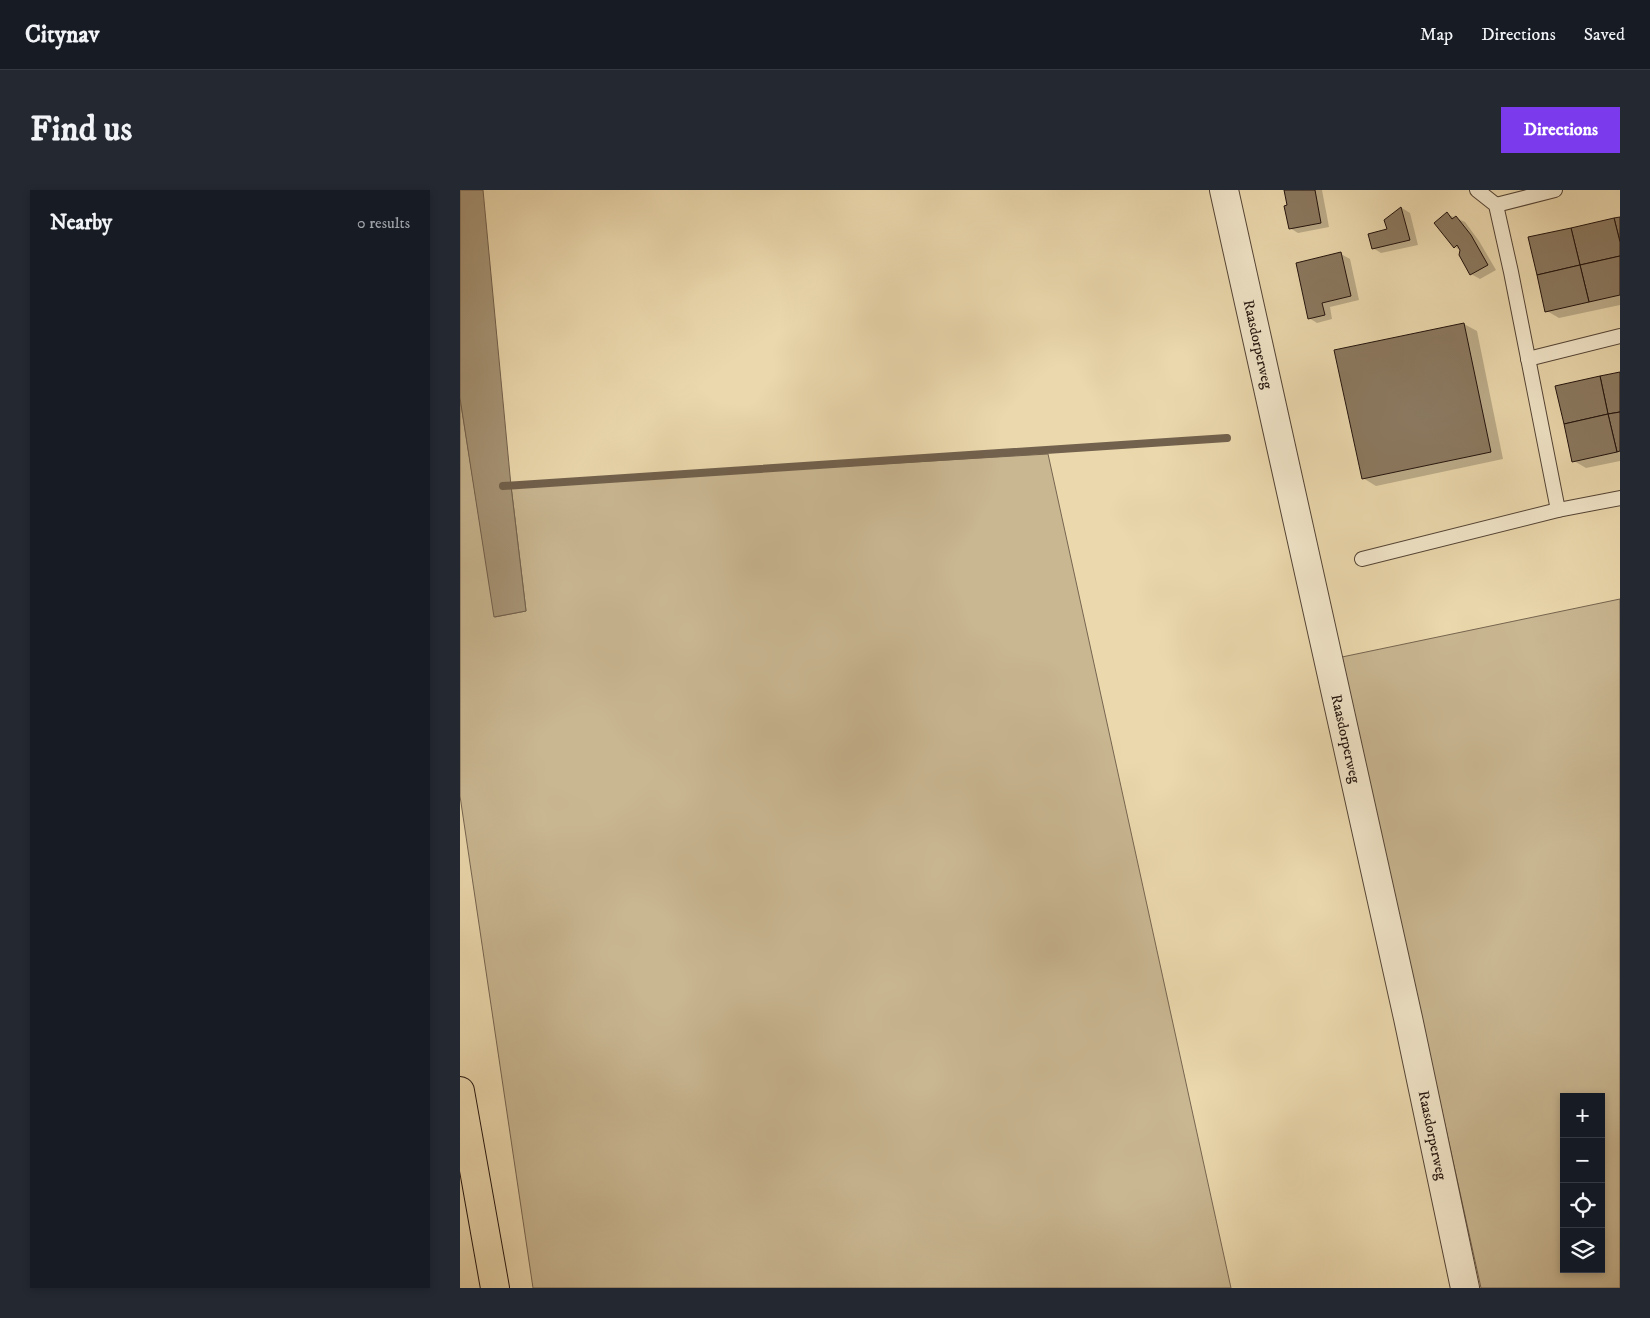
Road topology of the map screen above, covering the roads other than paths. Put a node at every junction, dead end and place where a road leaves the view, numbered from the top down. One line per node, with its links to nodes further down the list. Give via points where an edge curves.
1 (1224, 190): 13 (street, Raasdorperweg)
2 (1477, 190): 5 (lane)
3 (1516, 190): 5 (lane)
4 (1555, 190): 5 (lane)
5 (1496, 205): 7 (lane)
6 (1620, 336): 7 (lane)
7 (1528, 359): 9 (lane)
8 (1620, 498): 9 (lane)
9 (1558, 510): 10 (lane)
10 (1362, 559)
11 (460, 1090): 12 (highway)
12 (495, 1288)
13 (1465, 1288)

